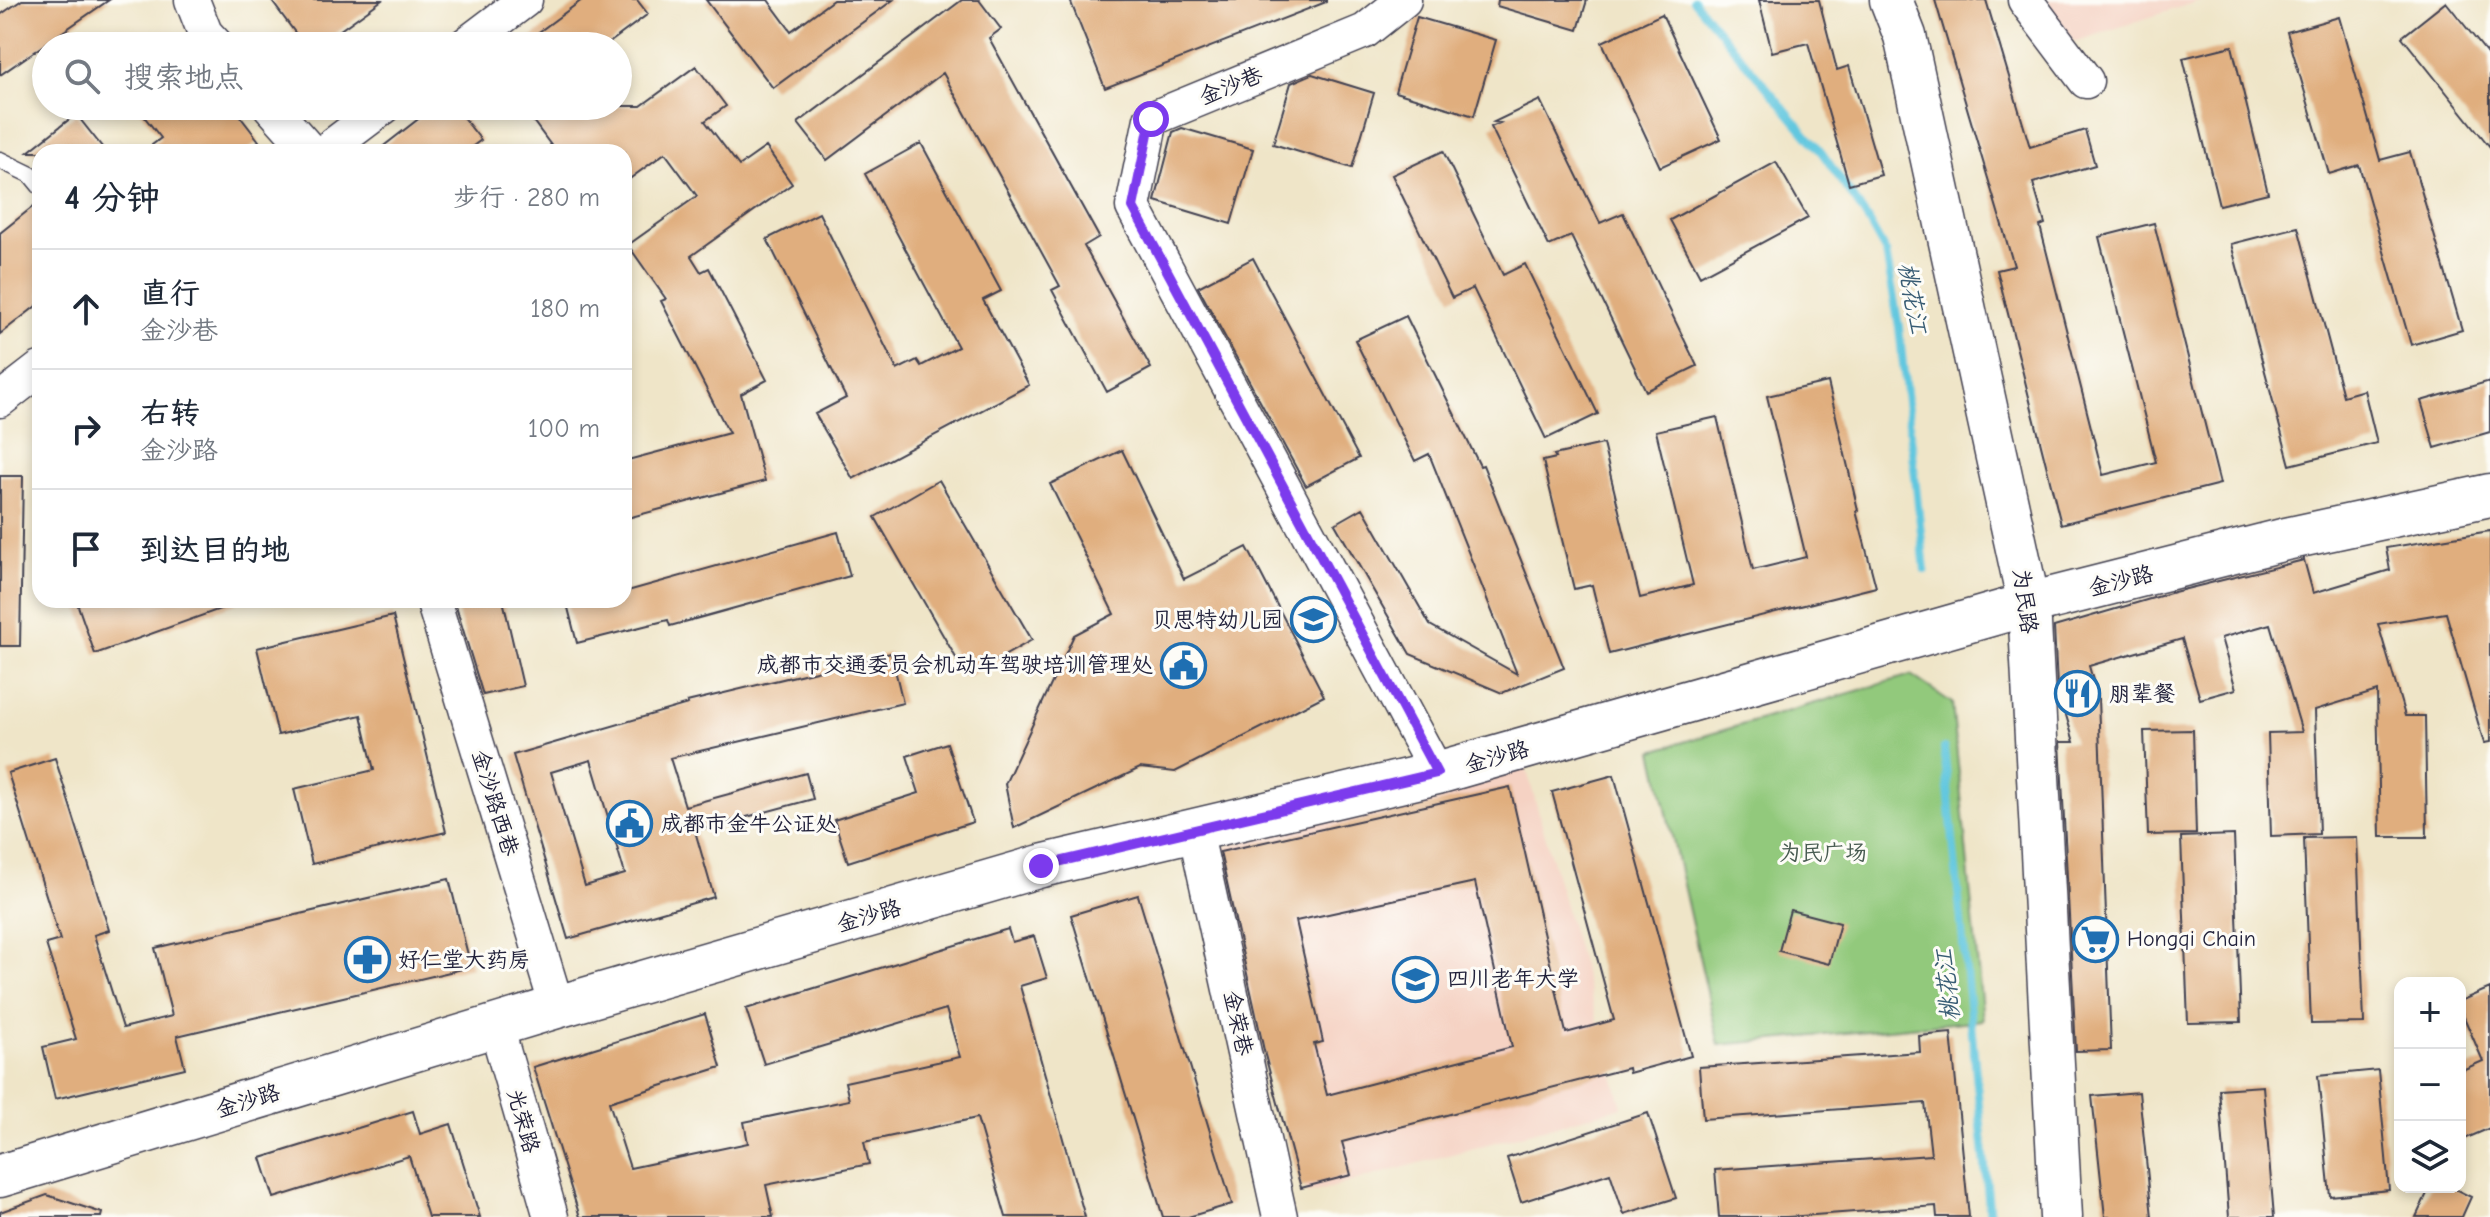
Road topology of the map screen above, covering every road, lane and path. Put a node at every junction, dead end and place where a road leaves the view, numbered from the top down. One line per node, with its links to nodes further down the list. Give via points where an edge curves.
1 (192, 0): 6 (street)
2 (525, 0): 7 (street)
3 (1404, 0): 20 (street, 金沙巷, via 1365,31 1151,119 1133,207)
4 (1891, 0): 18 (street, 为民路, via 1905,36)
5 (2025, 0): 8 (street)
6 (205, 32)
7 (483, 32)
8 (2086, 81)
9 (282, 120): 11 (street)
10 (366, 120): 12 (street)
11 (304, 144)
12 (335, 144)
13 (0, 160): 14 (lane)
14 (32, 176)
15 (32, 375): 16 (street)
16 (0, 400)
17 (2490, 495): 18 (street, 金沙路, via 2286,539)
18 (2029, 604): 20 (street, 金沙路); 27 (street, 为民路)
19 (435, 608): 22 (street, 金沙路西巷)
20 (1437, 773): 21 (street, 金沙路)
21 (1195, 830): 22 (street, 金沙路, via 1041,866); 26 (street, 金荣巷)
22 (557, 1007): 23 (street, 金沙路)
23 (496, 1026): 24 (street, 金沙路); 25 (street, 光荣路)
24 (0, 1176)
25 (551, 1217)
26 (1280, 1217)
27 (2061, 1217)

